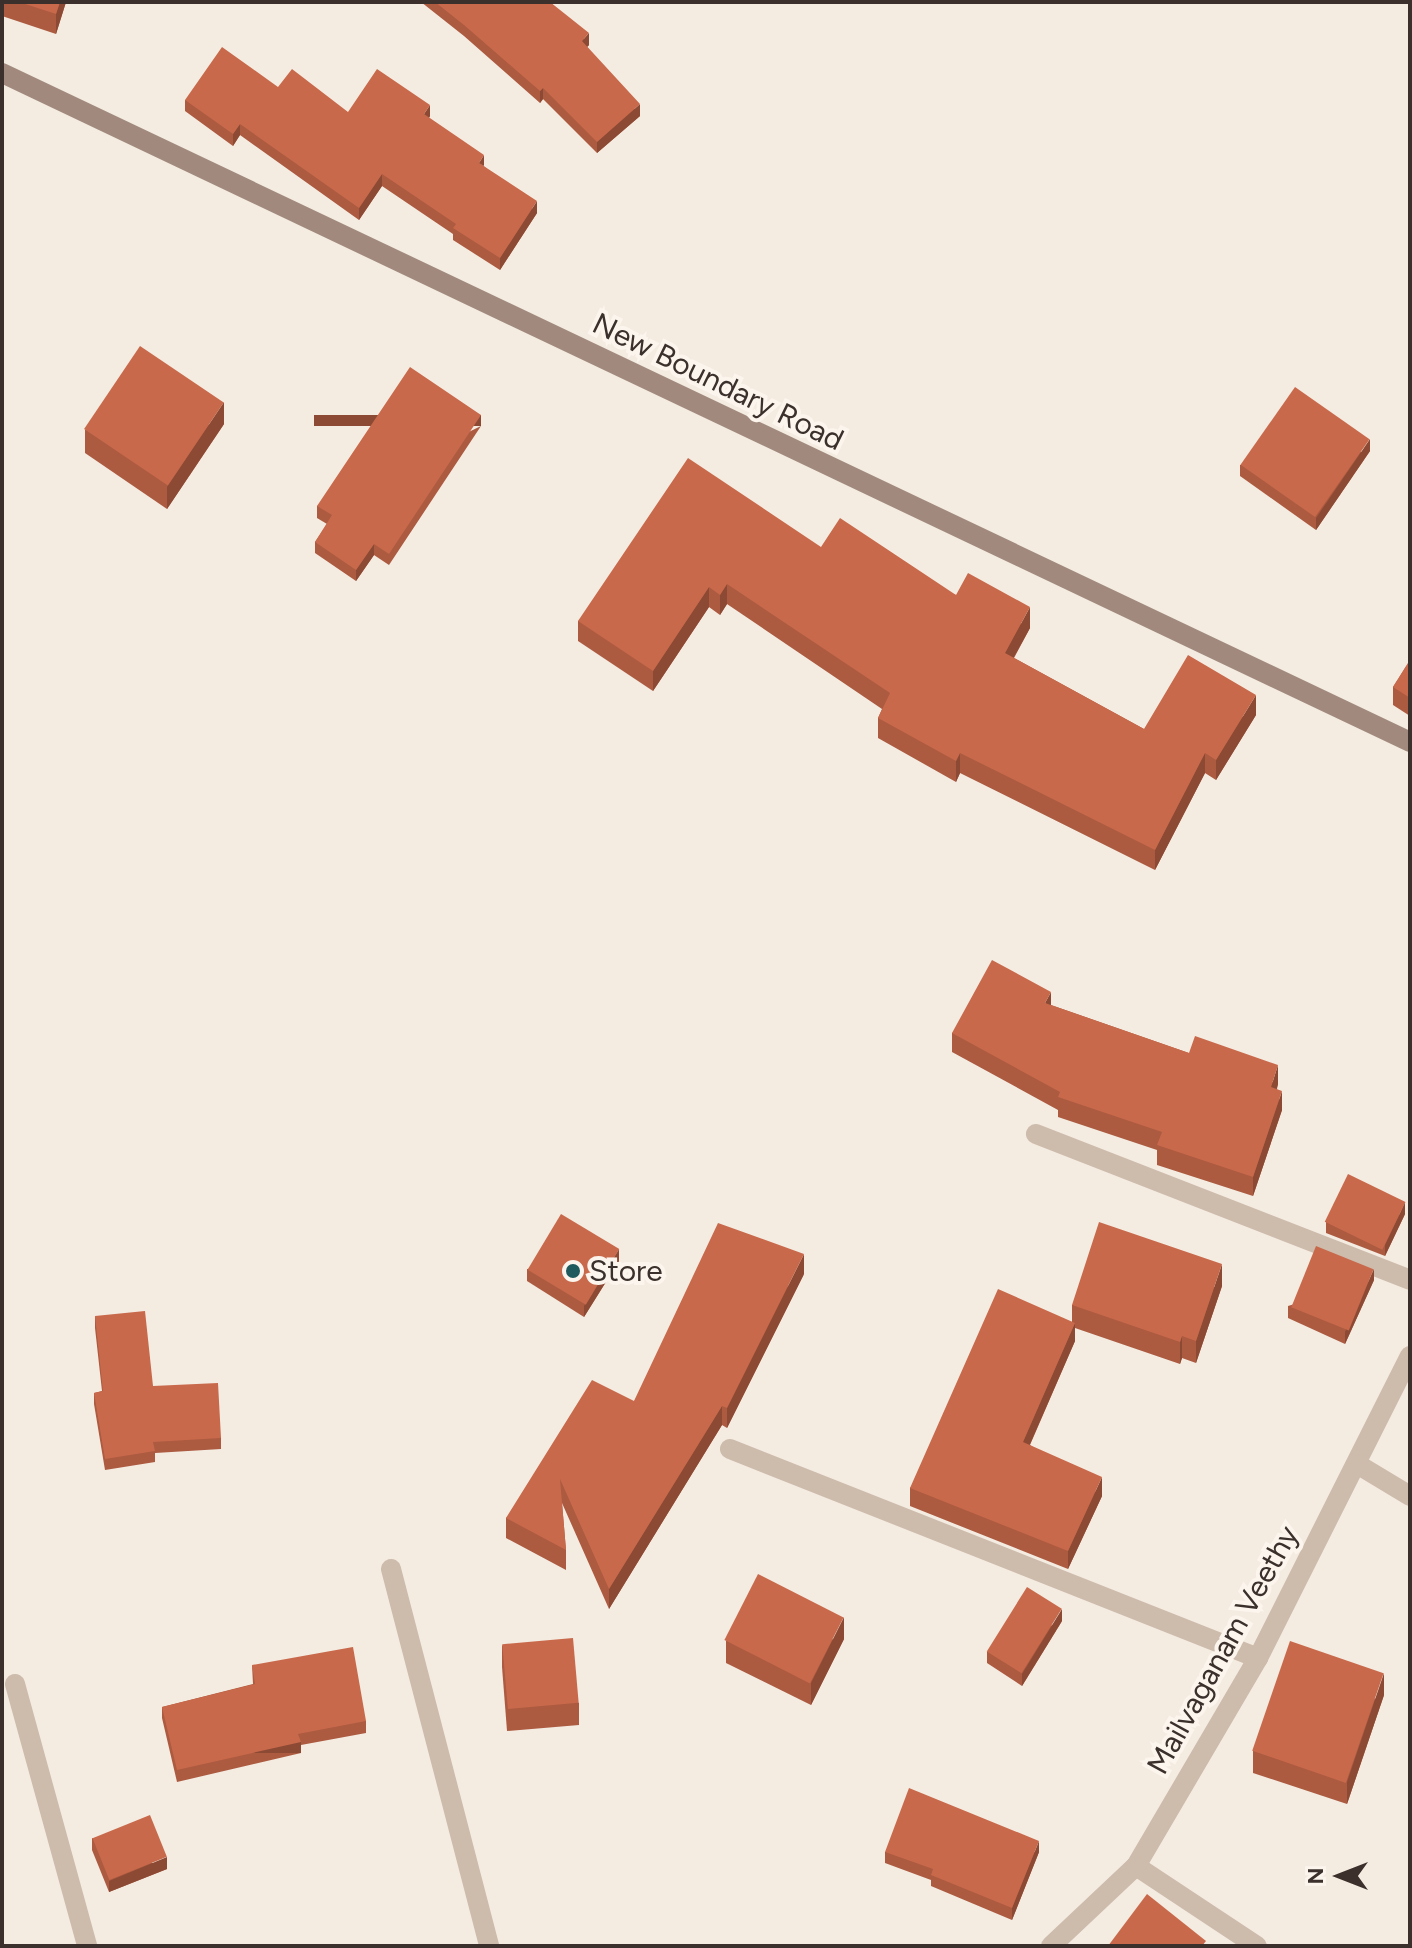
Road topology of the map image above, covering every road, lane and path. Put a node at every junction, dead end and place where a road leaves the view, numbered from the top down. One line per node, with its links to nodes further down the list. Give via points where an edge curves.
1 (2, 73): 2 (main road, New Boundary Road)
2 (1410, 742)
3 (1036, 1134): 4 (street)
4 (1410, 1280)
5 (1410, 1356): 7 (street, Mailvaganam Veethy)
6 (730, 1449): 10 (street)
7 (1357, 1464): 8 (street); 10 (street, Mailvaganam Veethy)
8 (1410, 1496)
9 (391, 1569): 14 (street)
10 (1258, 1658): 12 (street, Mailvaganam Veethy)
11 (15, 1684): 13 (street)
12 (1136, 1866): 15 (street, Mailvaganam Veethy); 16 (street)
13 (87, 1946)
14 (489, 1946)
15 (1051, 1946)
16 (1257, 1946)

